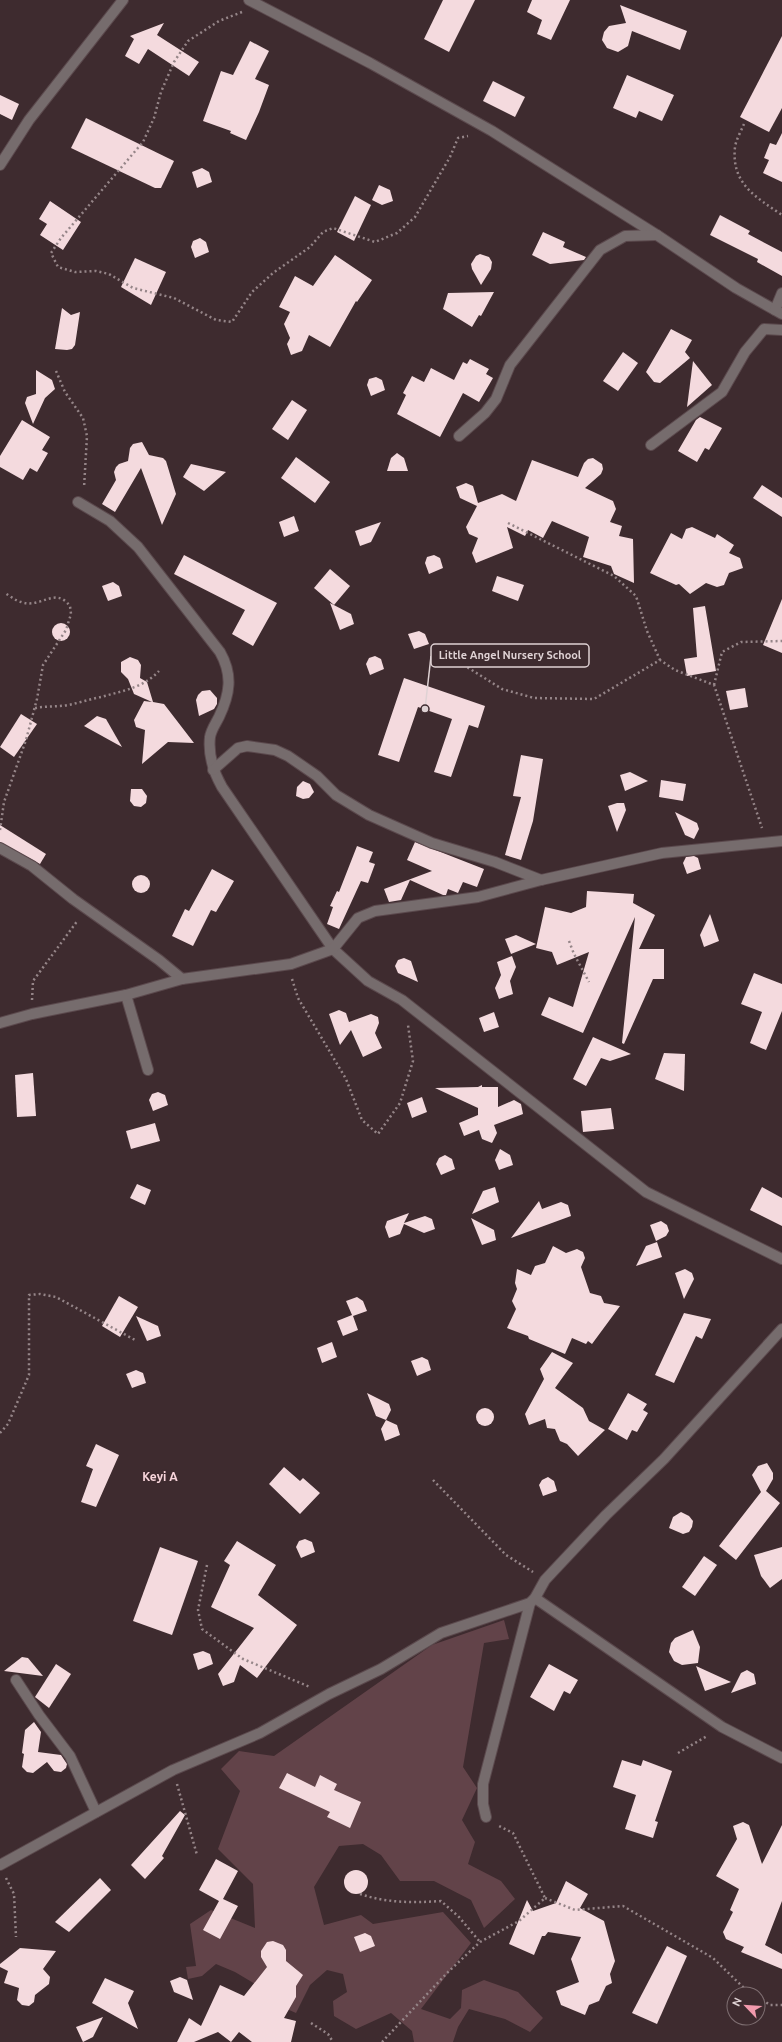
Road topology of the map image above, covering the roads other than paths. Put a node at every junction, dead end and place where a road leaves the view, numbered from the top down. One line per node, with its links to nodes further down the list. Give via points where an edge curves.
1 (123, 0): 4 (street, via 29,120)
2 (249, 0): 3 (street)
3 (259, 3): 5 (street, via 492,131)
4 (0, 165)
5 (657, 235): 7 (street, via 736,288); 9 (street, via 625,236 600,250 510,365 496,398 485,413)
6 (782, 293): 7 (street)
7 (778, 312)
8 (782, 330): 10 (street, via 764,328 745,352 722,392)
9 (459, 436)
10 (651, 445)
11 (78, 502): 12 (street, via 110,521 138,547 220,652 227,665 230,680 226,699 210,736)
12 (213, 770): 15 (street, via 238,748 247,746 275,750 317,776 336,795 369,814 432,843); 16 (street)
13 (782, 841): 15 (street, via 662,853)
14 (0, 848): 17 (street, via 32,866)
15 (541, 880): 16 (street, via 478,897 374,911 358,918)
16 (333, 949): 17 (street, via 291,964); 21 (street, via 368,981 402,1000 646,1192)
17 (182, 979): 18 (street)
18 (126, 995): 19 (street); 20 (street)
19 (0, 1023)
20 (148, 1070)
21 (782, 1259)
22 (782, 1329): 23 (street, via 664,1460 606,1515 545,1580)
23 (532, 1600): 25 (street, via 722,1727); 26 (street, via 441,1632 381,1669 329,1694 260,1733 173,1770); 27 (street, via 483,1784)
24 (16, 1680): 26 (street, via 70,1756)
25 (782, 1758)
26 (96, 1812): 28 (street)
27 (486, 1817)
28 (0, 1865)

